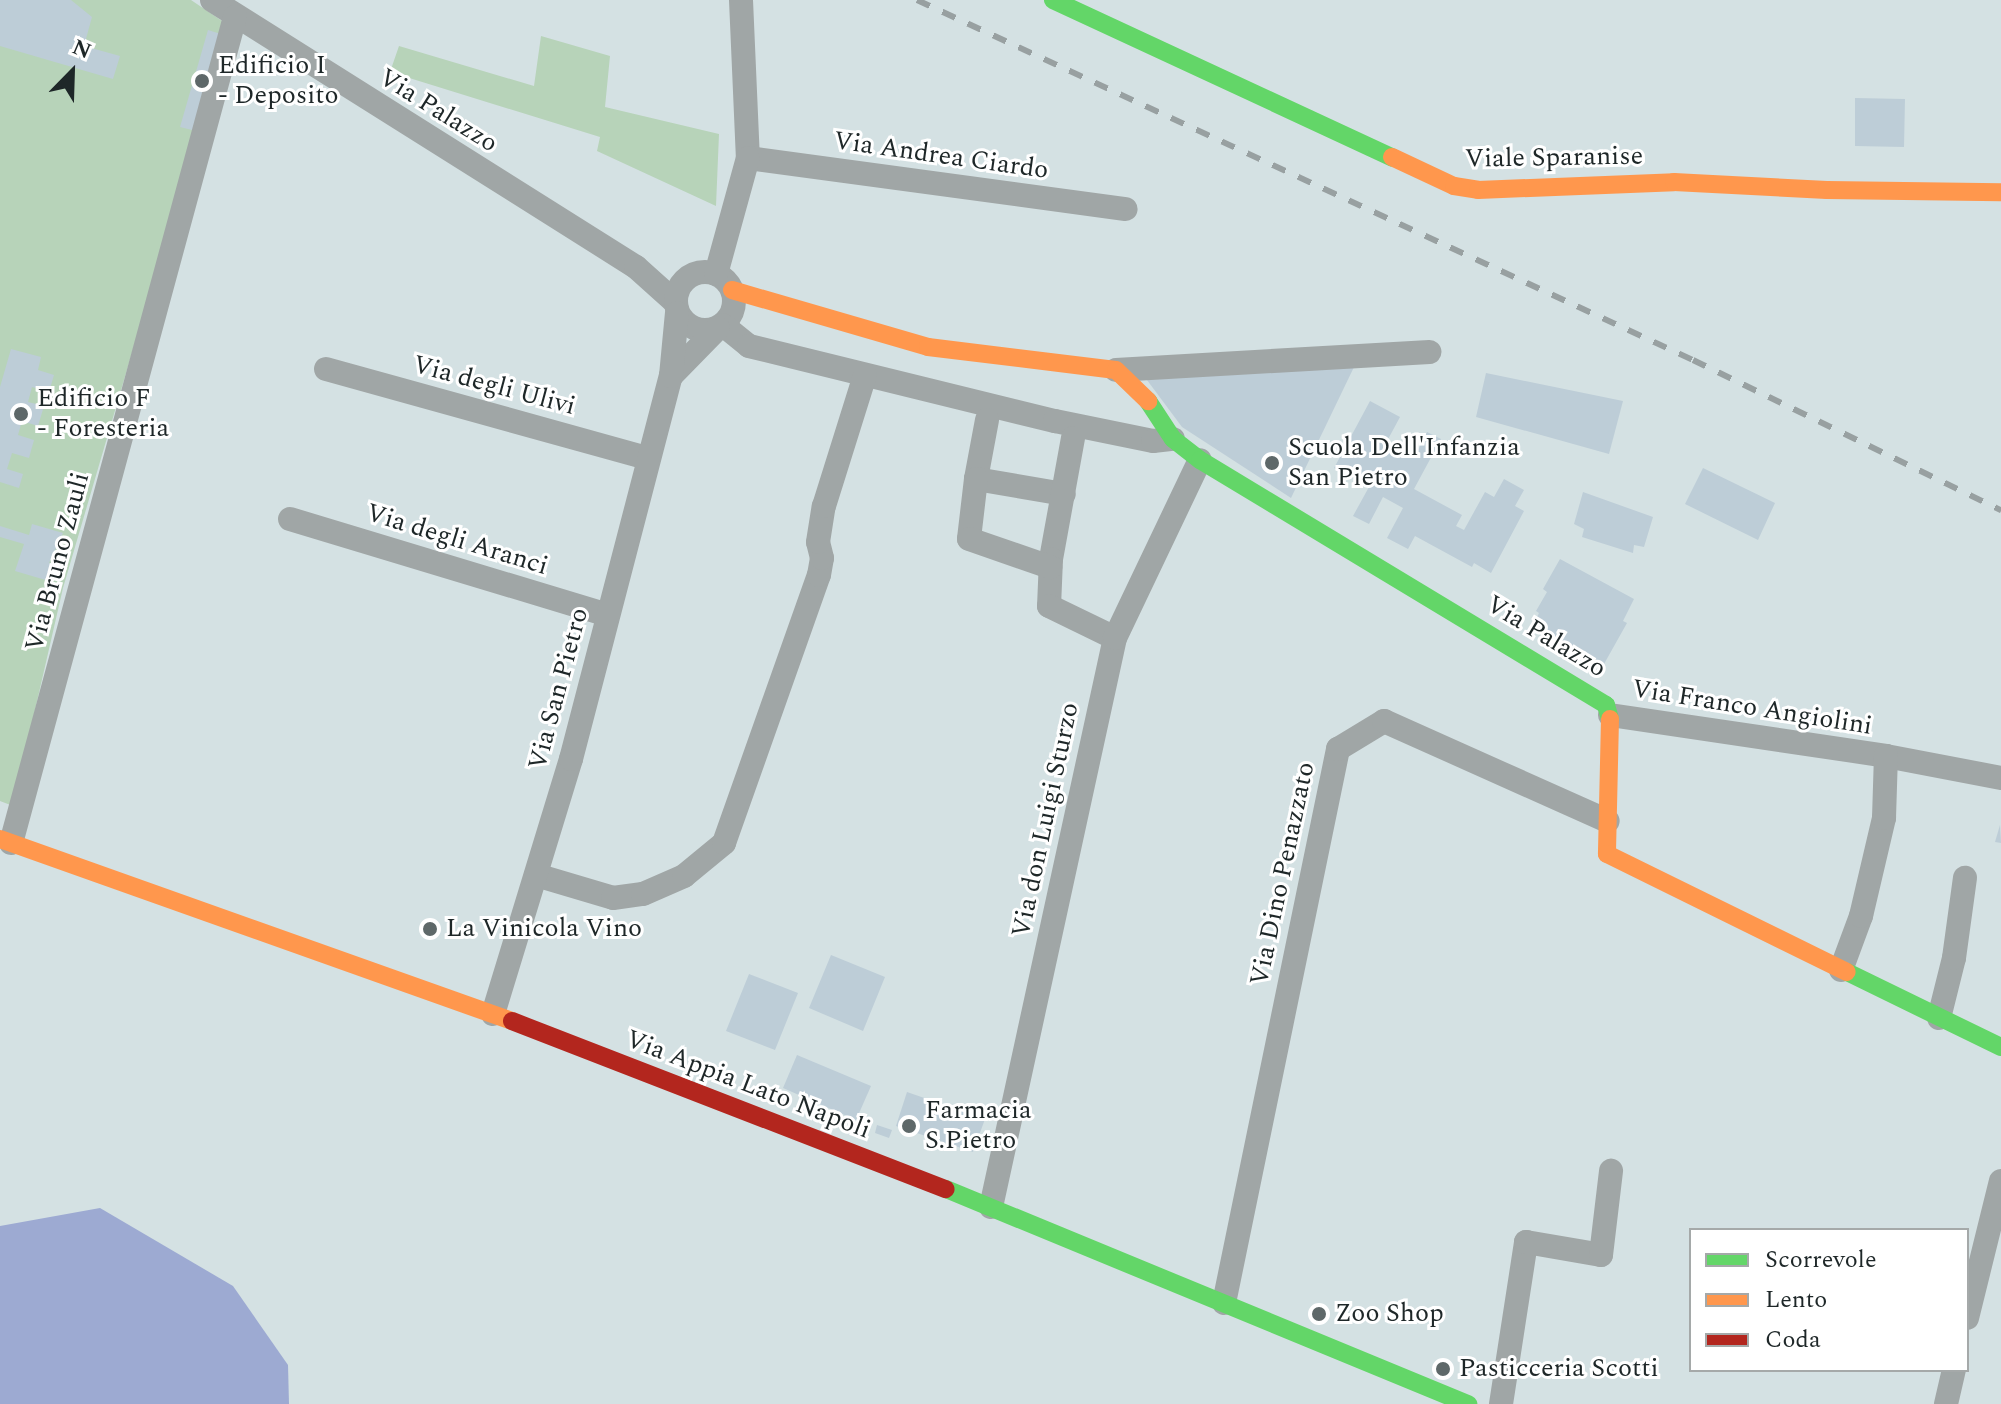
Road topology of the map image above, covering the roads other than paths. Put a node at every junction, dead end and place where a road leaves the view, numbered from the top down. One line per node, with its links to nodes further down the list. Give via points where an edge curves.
1 (212, 0): 4 (street, Via Palazzo)
2 (741, 0): 5 (street)
3 (1053, 0): 6 (street, Viale Sparanise, via 1454,186 1478,190 1674,182)
4 (235, 17): 8 (street, Via Palazzo); 33 (street, Via Bruno Zauli)
5 (748, 158): 7 (street, Via Andrea Ciardo); 9 (street)
6 (2001, 192)
7 (1126, 209)
8 (636, 267): 9 (street, Via Palazzo); 10 (street, Via Palazzo)
9 (716, 279): 10 (street, via 680,285); 11 (street, via 735,305); 16 (street, via 928,347)
10 (676, 307): 11 (street, via 694,329); 15 (street, Via San Pietro)
11 (720, 327): 14 (street, via 749,346); 15 (street, Via San Pietro)
12 (1429, 352): 16 (street)
13 (326, 369): 21 (street, Via degli Ulivi)
14 (865, 375): 18 (street); 34 (street, via 824,506 819,575 724,843 684,876 643,894 613,898)
15 (671, 376): 21 (street, Via San Pietro)
16 (1124, 377): 18 (street, via 1132,412); 20 (street, via 1152,405)
17 (987, 420): 23 (street)
18 (1107, 430): 20 (street, via 1153,441)
19 (1073, 438): 24 (street)
20 (1173, 439): 22 (street, Via Palazzo)
21 (647, 458): 27 (street, Via San Pietro)
22 (1200, 460): 28 (street, Via don Luigi Sturzo); 29 (street, Via Palazzo, via 1606,705)
23 (976, 479): 24 (street); 26 (street, via 969,539)
24 (1064, 494): 26 (street)
25 (290, 519): 27 (street, Via degli Aranci)
26 (1050, 567): 28 (street, via 1049,606)
27 (608, 615): 34 (street, Via San Pietro)
28 (1115, 638): 42 (street, Via don Luigi Sturzo)
29 (1610, 715): 30 (street, Via Franco Angiolini); 32 (street, Via Palazzo)
30 (1886, 756): 31 (street, Via Franco Angiolini); 36 (street, Via Franco Angiolini, via 1884,818 1861,916)
31 (2001, 778)
32 (1608, 821): 36 (street, Via Palazzo, via 1607,854); 43 (street, Via Dino Penazzato, via 1384,721 1338,749)
33 (5, 841): 37 (street, Via Appia Lato Napoli)
34 (536, 875): 37 (street, Via San Pietro)
35 (1965, 878): 38 (street)
36 (1841, 970): 38 (street, Via Palazzo)
37 (493, 1014): 42 (street, Via Appia Lato Napoli)
38 (1939, 1018): 39 (street, Via Palazzo)
39 (2001, 1047)
40 (1611, 1171): 47 (street, via 1601,1255 1526,1242)
41 (2001, 1181): 44 (street)
42 (991, 1207): 43 (street, Via Appia Lato Napoli)
43 (1224, 1303): 46 (street, Via Appia Lato Napoli)
44 (1969, 1310)
45 (1954, 1372): 48 (street)
46 (1468, 1404)
47 (1501, 1404)
48 (1946, 1404)

